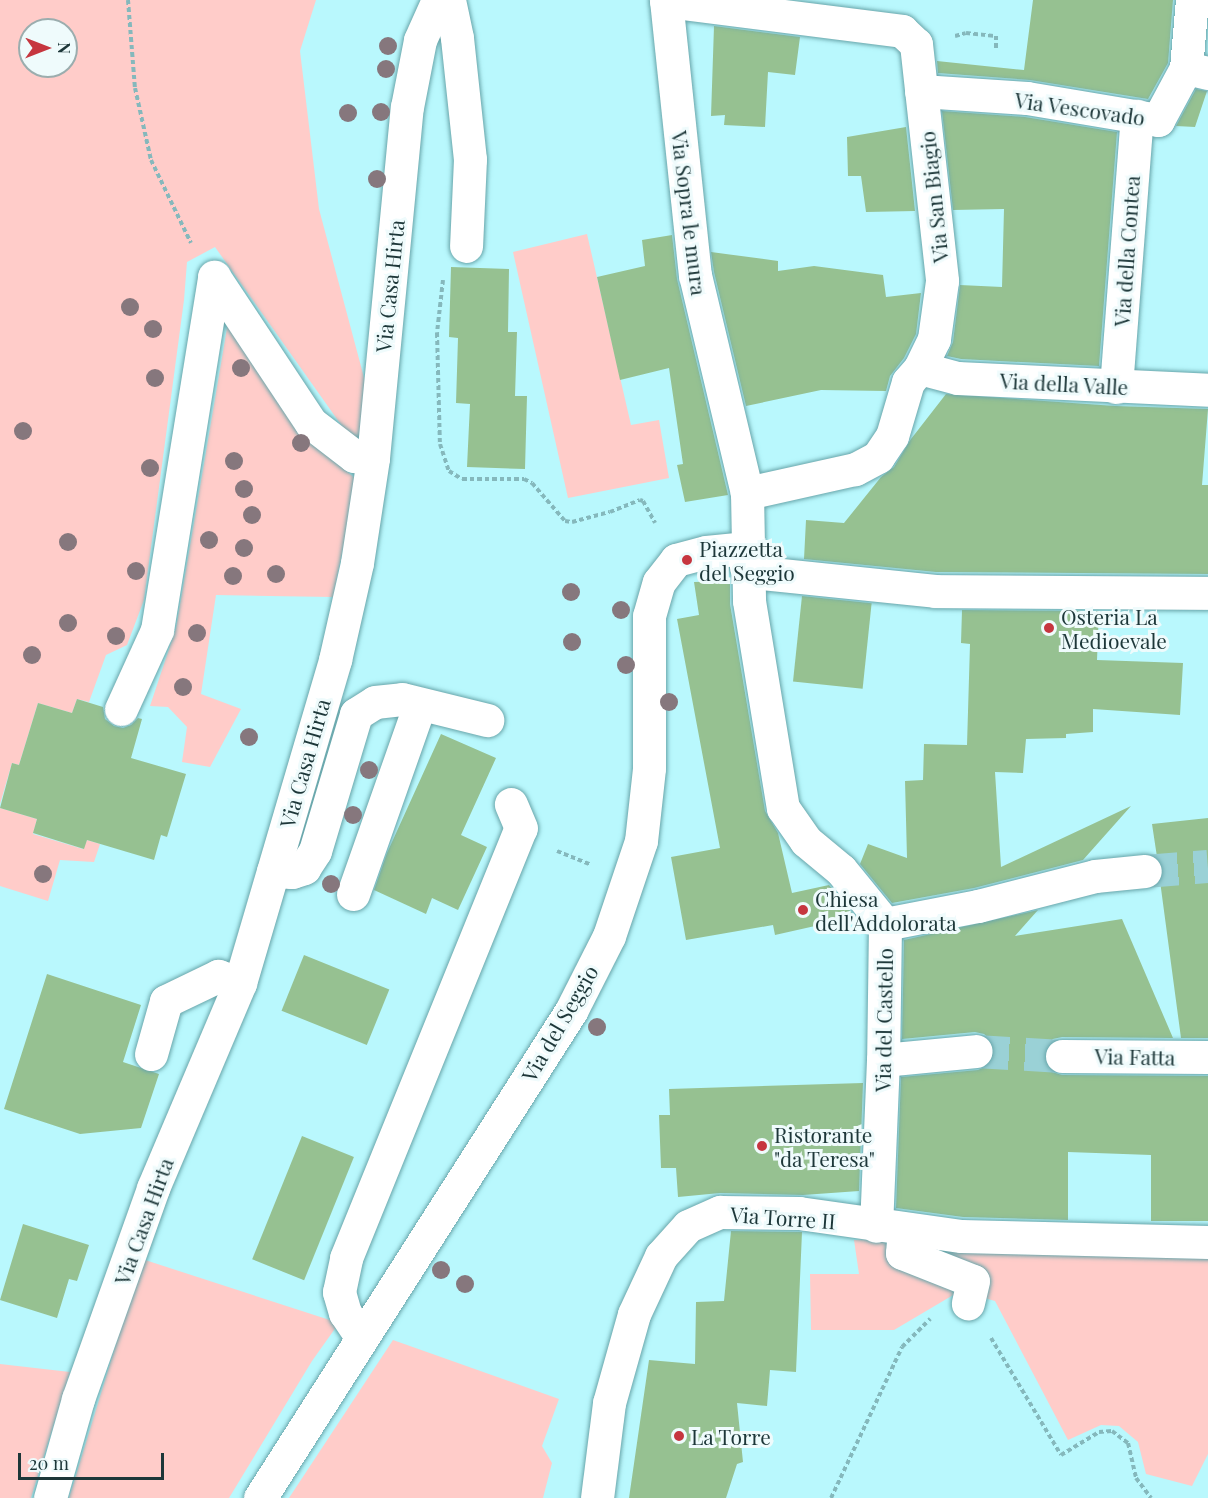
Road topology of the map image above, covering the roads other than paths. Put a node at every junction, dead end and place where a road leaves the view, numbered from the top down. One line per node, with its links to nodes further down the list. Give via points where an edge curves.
1 (438, 0): 12 (street, Via Casa Hirta, via 420,40 406,107)
2 (449, 0): 8 (street, via 470,159)
3 (1192, 0): 5 (street)
4 (666, 1): 6 (street, Via San Biagio, via 902,31 916,44); 13 (street, Via Sopra le mura, via 694,275)
5 (1197, 70): 7 (street, Via Vescovado, via 1158,120)
6 (921, 91): 7 (street, Via Vescovado, via 1027,99); 9 (street, Via San Biagio, via 942,281 934,339)
7 (1137, 116): 10 (street, Via della Contea)
8 (466, 246)
9 (920, 368): 10 (street, Via della Valle, via 958,378); 13 (street, Via San Biagio, via 908,382 892,436 878,457 855,469)
10 (1116, 387): 11 (street, Via della Valle)
11 (1208, 390)
12 (373, 458): 17 (street, via 354,456 311,423 214,277 157,630); 20 (street, Via Casa Hirta, via 357,563 334,660)
13 (747, 493): 14 (street, Via Sopra le mura)
14 (747, 557): 15 (street, via 762,573 935,591); 23 (street, Via del Castello, via 749,601 783,808 806,841 841,870); 33 (street, Via del Seggio, via 706,552 676,561 659,582 649,616 649,768 641,841 609,936 571,1011)
15 (1208, 593)
16 (420, 704): 18 (street); 20 (street, via 402,699 375,702 356,714 315,850 304,868); 22 (street)
17 (121, 709)
18 (487, 720)
19 (511, 804): 33 (street, via 521,828 346,1258 339,1292 345,1313)
20 (273, 871): 24 (street, Via Casa Hirta)
21 (1145, 871): 23 (street, via 1095,876 978,906)
22 (353, 894)
23 (885, 924): 29 (street, Via del Castello)
24 (240, 983): 26 (street, via 218,976 166,1001); 34 (street, Via Casa Hirta, via 153,1188 78,1399)
25 (976, 1051): 29 (street)
26 (151, 1054)
27 (1062, 1056): 28 (street, Via Fatta)
28 (1208, 1057)
29 (883, 1060): 30 (street, Via del Castello)
30 (890, 1228): 31 (street, Via Torre II, via 961,1236); 32 (street, Via del Castello, via 902,1252 973,1281); 36 (street, Via Torre II, via 799,1213 720,1212 688,1226 661,1256 634,1314 609,1403)
31 (1208, 1242)
32 (968, 1303)
33 (362, 1338): 35 (street, Via del Seggio)
34 (50, 1498)
35 (260, 1498)
36 (597, 1498)

